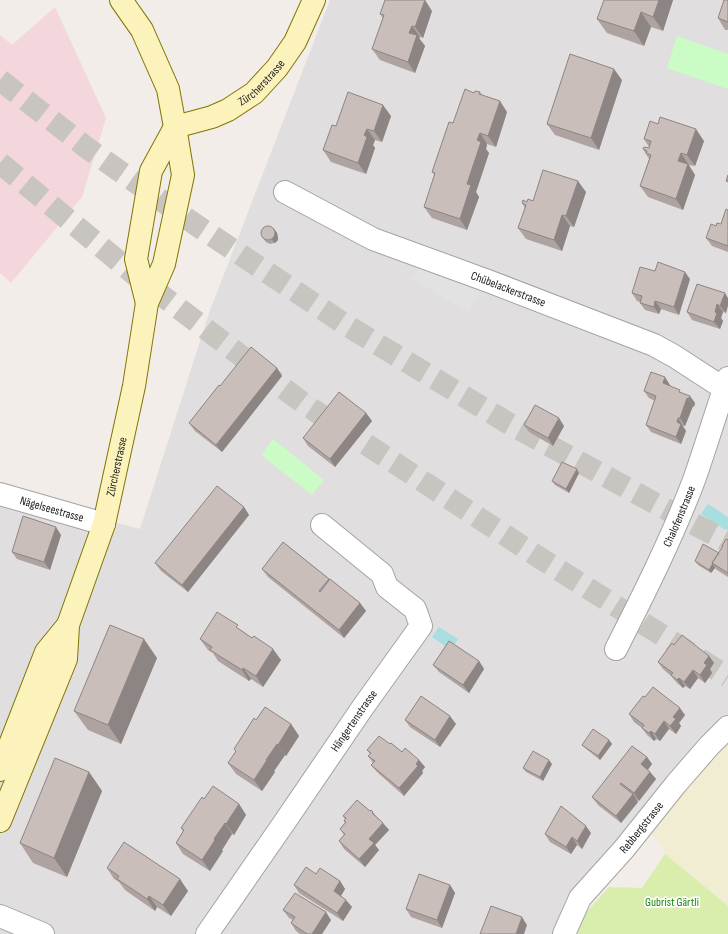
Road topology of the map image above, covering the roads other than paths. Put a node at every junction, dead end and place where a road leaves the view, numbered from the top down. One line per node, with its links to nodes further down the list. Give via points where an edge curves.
1 (120, 0): 3 (main road, via 142,30 168,89)
2 (314, 0): 3 (main road, Zürcherstrasse, via 295,42 254,93 212,117)
3 (175, 127): 5 (main road, Zürcherstrasse, via 182,175 164,264); 5 (main road, Zürcherstrasse, via 151,171 136,259)
4 (285, 192): 6 (street, Chübelackerstrasse, via 373,239 654,345)
5 (147, 303): 8 (main road, Zürcherstrasse, via 134,386)
6 (727, 386): 11 (street, Chalofenstrasse, via 694,480 667,544)
7 (0, 494): 8 (street, Nägelseestrasse)
8 (104, 524): 10 (main road, Zürcherstrasse)
9 (322, 525): 17 (street, Hängertenstrasse, via 382,574 387,587 415,609 421,626)
10 (68, 625): 13 (main road, Zürcherstrasse, via 46,652); 14 (main road, Zürcherstrasse, via 66,659)
11 (616, 649)
12 (728, 727): 18 (street, Rebbergstrasse, via 676,784 624,849 580,898)
13 (0, 770)
14 (0, 821)
15 (0, 916): 16 (street)
16 (43, 934)
17 (206, 934)
18 (564, 934)

